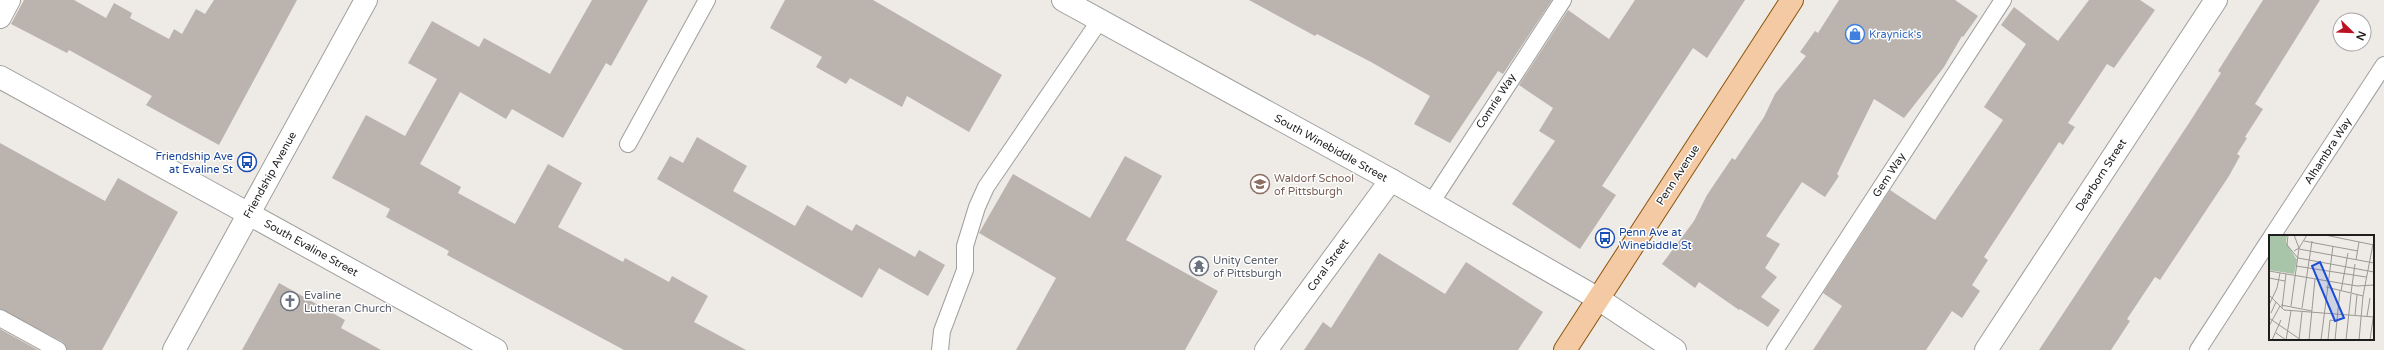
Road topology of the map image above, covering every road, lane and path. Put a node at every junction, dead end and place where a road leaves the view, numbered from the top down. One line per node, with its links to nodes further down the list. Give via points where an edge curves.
1 (9, 0): 9 (street)
2 (366, 0): 16 (street, Friendship Avenue)
3 (707, 0): 13 (lane)
4 (1063, 0): 10 (street, South Winebiddle Street)
5 (1563, 0): 15 (lane, Comrie Way)
6 (1792, 0): 19 (main road, Penn Avenue)
7 (2003, 0): 28 (lane, Gem Way)
8 (2216, 0): 29 (street, Dearborn Street)
9 (0, 17)
10 (1100, 20): 14 (street, South Winebiddle Street); 24 (lane, via 986,186 965,246 965,270 942,331)
11 (2384, 65): 17 (lane, Alhambra Way)
12 (0, 76): 16 (street, South Evaline Street)
13 (628, 144)
14 (1390, 180): 15 (street, South Winebiddle Street); 25 (street, Coral Street)
15 (1431, 203): 19 (street, South Winebiddle Street)
16 (249, 214): 22 (street, Friendship Avenue); 23 (street, South Evaline Street)
17 (2273, 235)
18 (2269, 241): 30 (lane)
19 (1597, 298): 26 (main road, Penn Avenue); 27 (street, South Winebiddle Street)
20 (0, 318): 21 (lane)
21 (58, 350)
22 (174, 350)
23 (496, 350)
24 (940, 350)
25 (1266, 350)
26 (1565, 350)
27 (1675, 350)
28 (1774, 350)
29 (1986, 350)
30 (2198, 350)

